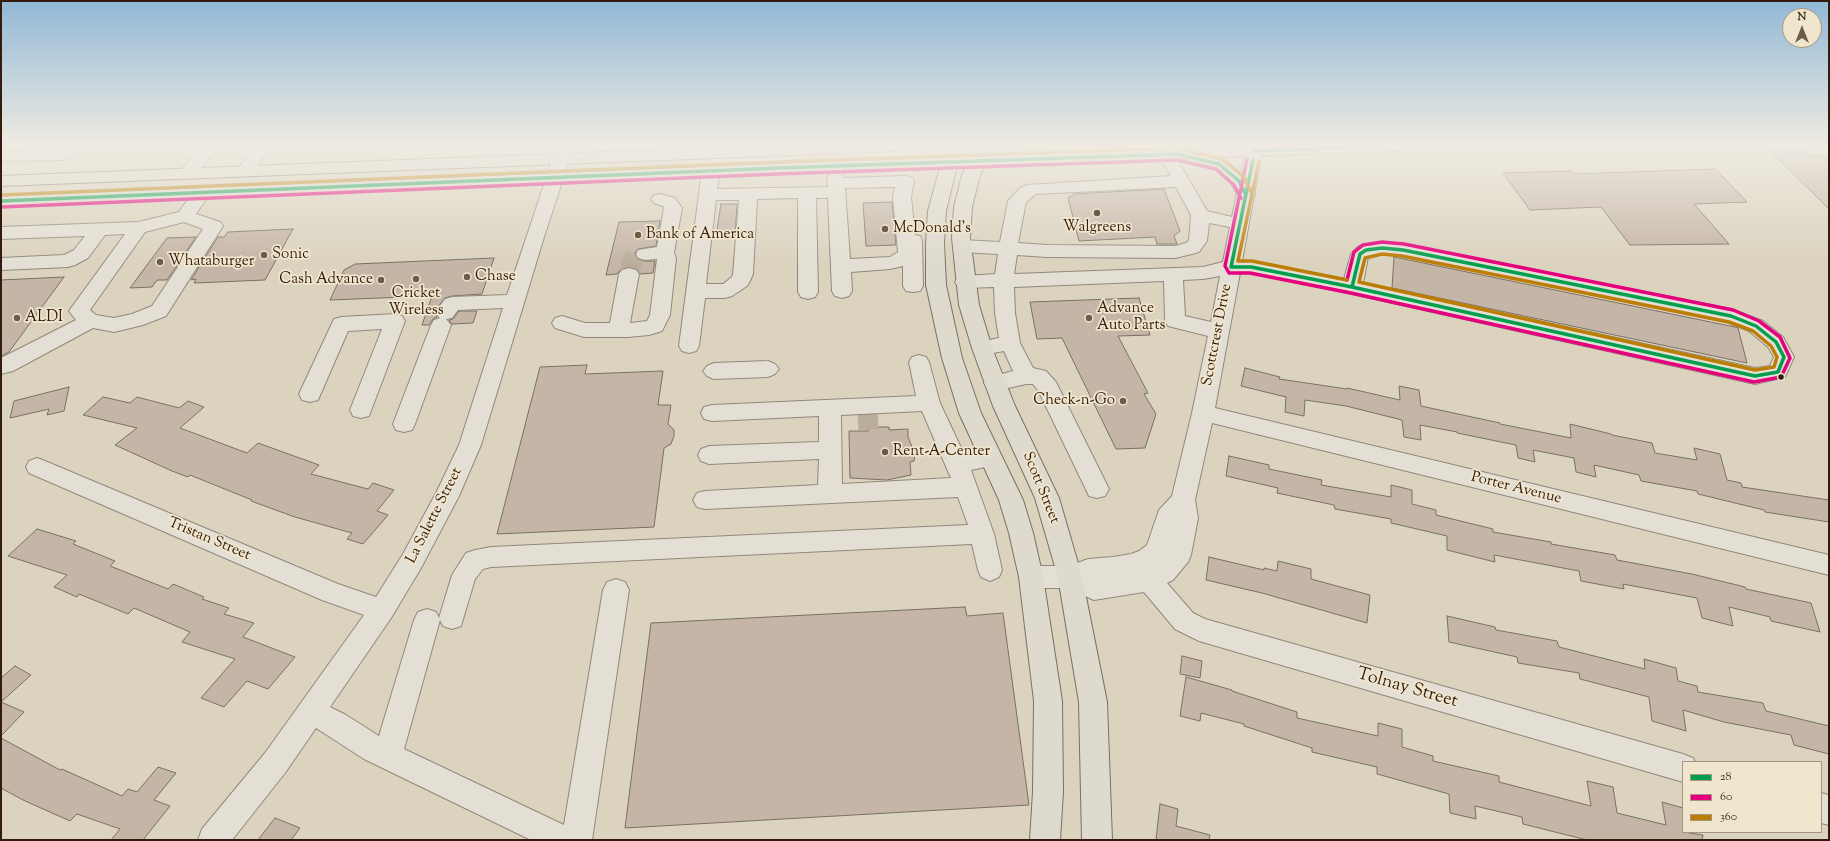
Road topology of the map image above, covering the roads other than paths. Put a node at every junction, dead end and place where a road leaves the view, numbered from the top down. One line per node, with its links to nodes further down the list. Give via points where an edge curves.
1 (7, 185): 25 (main road)
2 (115, 185): 22 (main road)
3 (283, 185): 17 (main road)
4 (374, 185): 17 (main road)
5 (553, 185): 48 (street, La Salette Street)
6 (709, 185): 23 (street)
7 (845, 185): 16 (street)
8 (902, 185): 37 (street, via 908,254 890,263)
9 (907, 185): 43 (street, via 911,202)
10 (943, 185): 56 (main road, via 937,210 936,285)
11 (967, 185): 32 (main road, Scott Street, via 963,207)
12 (1103, 185): 33 (street, via 1034,189 1026,192 1017,201)
13 (1184, 185): 26 (street)
14 (1241, 185): 20 (main road)
15 (1248, 185): 20 (street, Scottcrest Drive)
16 (837, 187): 19 (street); 37 (street)
17 (280, 189): 18 (main road)
18 (202, 192): 22 (main road); 27 (street)
19 (807, 193): 21 (street); 47 (street)
20 (1246, 194): 28 (street, Scottcrest Drive)
21 (748, 195): 23 (street); 46 (street, via 743,274 740,281 725,292)
22 (106, 196): 25 (main road)
23 (708, 196): 46 (street)
24 (660, 198): 34 (street, via 669,202 673,208)
25 (1, 200)
26 (1200, 215): 28 (street); 33 (street, via 1198,241 1192,248 1176,252 1047,252)
27 (185, 216): 29 (street); 49 (street, via 214,226 159,311 114,325)
28 (1240, 224): 38 (street, Scottcrest Drive)
29 (139, 228): 30 (street); 49 (street, via 79,311)
30 (100, 229): 31 (street); 36 (street, via 81,254 68,260)
31 (1, 233)
32 (962, 246): 33 (street); 42 (main road, Scott Street)
33 (1008, 248): 41 (street)
34 (665, 253): 35 (street); 51 (street, via 667,258 658,322 649,328)
35 (645, 254)
36 (1, 264)
37 (840, 266): 45 (street)
38 (1231, 267): 40 (street, via 1202,273); 44 (street, via 1251,267); 52 (street, Scottcrest Drive)
39 (629, 274): 51 (street)
40 (1173, 274): 41 (street); 52 (street, via 1175,320)
41 (1004, 281): 42 (street); 53 (street, via 1005,313)
42 (965, 282): 55 (main road, Scott Street)
43 (913, 286)
44 (1352, 287): 44 (street, via 1356,261 1360,254 1366,250 1382,248 1402,250 1731,316 1756,326 1776,342 1784,357 1778,372 1755,376)
45 (842, 290)
46 (696, 291): 54 (street)
47 (808, 292)
48 (515, 301): 71 (street, via 452,304 443,319); 89 (street, La Salette Street, via 470,445 444,502)
49 (90, 321): 58 (street, via 6,366)
50 (562, 323): 51 (street, via 584,330)
51 (619, 330)
52 (1219, 331): 67 (street, Scottcrest Drive)
53 (1010, 343): 55 (street); 61 (street)
54 (689, 346)
55 (982, 348): 56 (main road); 62 (main road, Scott Street)
56 (952, 358): 74 (main road, via 970,412)
57 (920, 362): 65 (street)
58 (1, 366)
59 (768, 369): 60 (street)
60 (714, 371)
61 (1026, 376): 62 (street); 78 (street, via 1039,376 1048,388)
62 (995, 383): 86 (main road, Scott Street, via 1047,498)
63 (310, 394): 64 (street, via 341,324 395,321)
64 (361, 410)
65 (932, 410): 68 (street); 69 (street); 75 (street)
66 (712, 412): 68 (street)
67 (1203, 413): 81 (street, Scottcrest Drive); 83 (street, Porter Avenue)
68 (830, 415): 70 (street); 72 (street)
69 (880, 419)
70 (858, 420)
71 (404, 424)
72 (830, 450): 73 (street); 79 (street)
73 (709, 455)
74 (991, 458): 75 (street); 85 (main road, via 1011,500 1022,533)
75 (957, 464): 77 (street)
76 (37, 467): 89 (street, Tristan Street, via 331,592)
77 (966, 487): 79 (street); 82 (street)
78 (1097, 489)
79 (830, 494): 80 (street)
80 (705, 500)
81 (1183, 500): 86 (street, Scottcrest Drive, via 1167,517 1163,537 1156,552 1147,559 1112,568 1088,570); 87 (street, Scottcrest Drive, via 1186,518 1179,555 1164,572)
82 (982, 534): 84 (street); 91 (street, via 474,560 440,619)
83 (1829, 565)
84 (990, 570)
85 (1031, 577): 86 (street, Scottcrest Drive); 96 (main road, via 1048,701)
86 (1070, 577): 87 (street, Scottcrest Drive, via 1094,588); 97 (main road, Scott Street, via 1093,702)
87 (1149, 580): 92 (street, Tolnay Street, via 1184,621 1199,629)
88 (616, 590): 95 (street)
89 (382, 610): 90 (street, La Salette Street)
90 (311, 712): 91 (street); 93 (street, La Salette Street, via 275,763)
91 (388, 755): 94 (street)
92 (1682, 768)
93 (213, 840)
94 (563, 840)
95 (577, 840)
96 (1045, 840)
97 (1097, 840)

